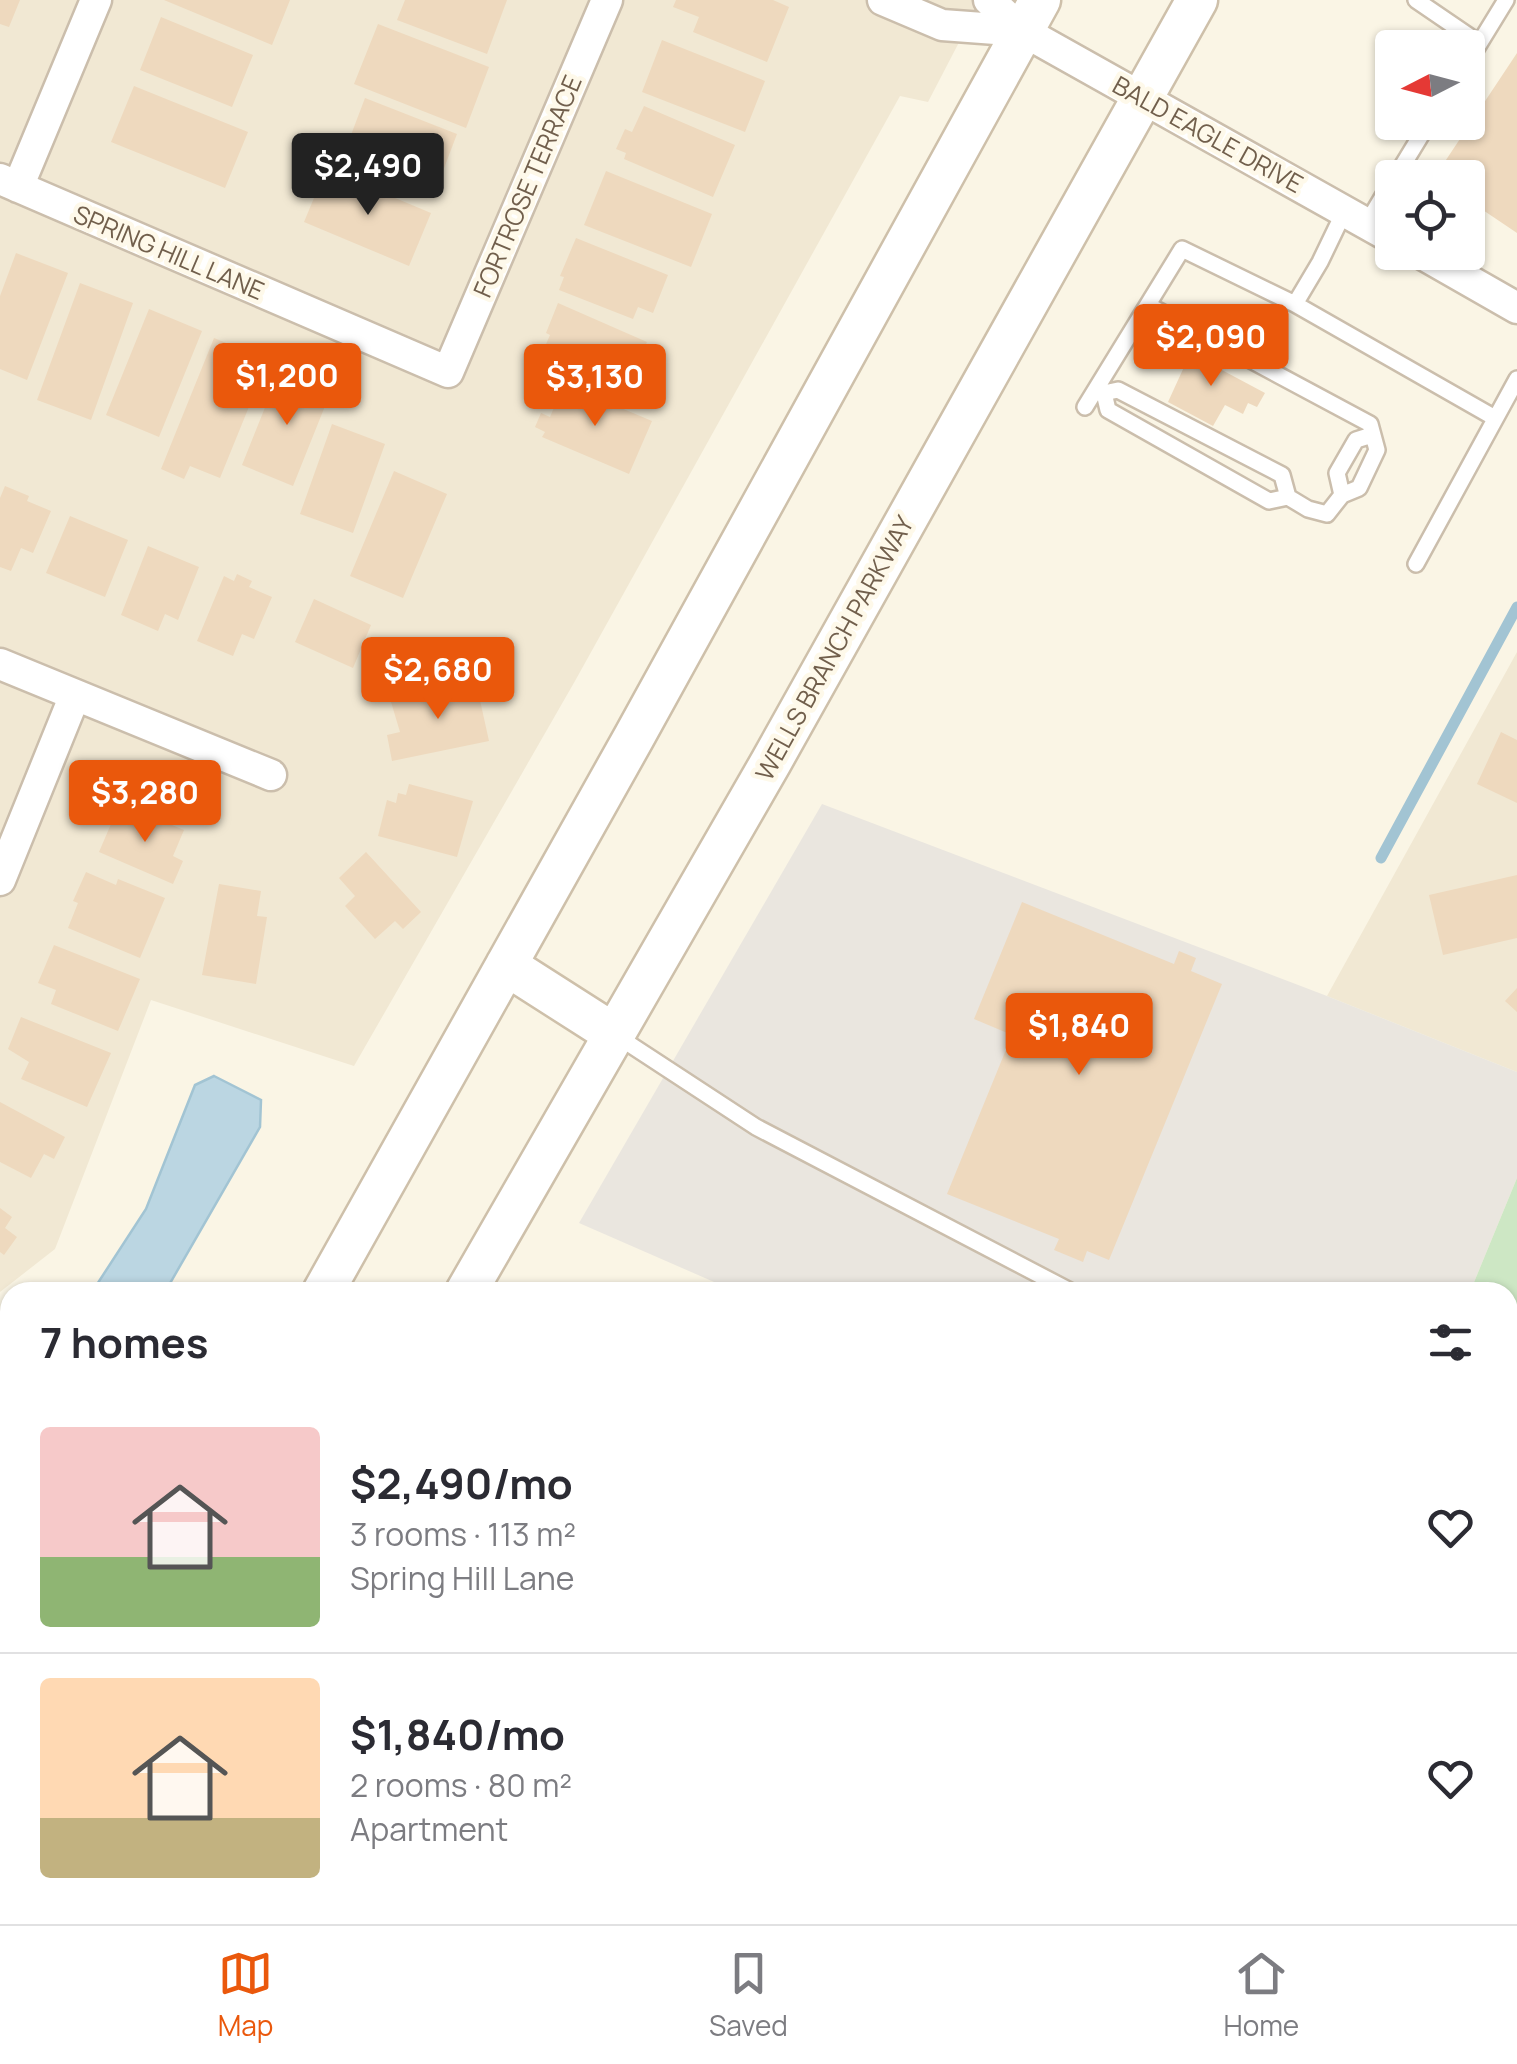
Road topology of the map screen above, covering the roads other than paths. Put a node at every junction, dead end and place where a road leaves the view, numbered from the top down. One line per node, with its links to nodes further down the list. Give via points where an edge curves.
1 (96, 0): 12 (street)
2 (607, 0): 18 (street, FORTROSE TERRACE)
3 (883, 0): 8 (street, via 942,25)
4 (989, 0): 8 (street)
5 (1197, 0): 11 (main road, WELLS BRANCH PARKWAY)
6 (1416, 0): 9 (lane)
7 (1506, 0): 10 (lane)
8 (1031, 16): 11 (street, BALD EAGLE DRIVE); 31 (main road)
9 (1461, 30)
10 (1485, 35)
11 (1142, 97): 13 (street, BALD EAGLE DRIVE); 32 (main road, WELLS BRANCH PARKWAY)
12 (9, 183): 18 (street, SPRING HILL LANE)
13 (1368, 224): 15 (lane, via 1320,262)
14 (1450, 270): 17 (street)
15 (1295, 304): 16 (lane, via 1182,248); 22 (lane)
16 (1148, 305): 20 (lane); 23 (lane, via 1360,416)
17 (1517, 308)
18 (448, 372)
19 (1517, 379): 22 (lane)
20 (1100, 391): 21 (lane); 25 (lane, via 1108,410 1269,501); 25 (lane, via 1118,390 1282,476)
21 (1085, 407)
22 (1494, 418): 26 (lane)
23 (1372, 435): 24 (lane, via 1377,450 1359,488); 24 (lane, via 1356,440 1338,473)
24 (1342, 495): 25 (lane, via 1328,514)
25 (1288, 498)
26 (1416, 564)
27 (0, 664): 28 (street)
28 (76, 695): 29 (street); 30 (street)
29 (271, 775)
30 (0, 880)
31 (506, 965): 32 (main road); 33 (main road)
32 (614, 1034): 34 (main road, WELLS BRANCH PARKWAY); 35 (lane, via 756,1127)
33 (329, 1282)
34 (472, 1282)
35 (1053, 1282)

